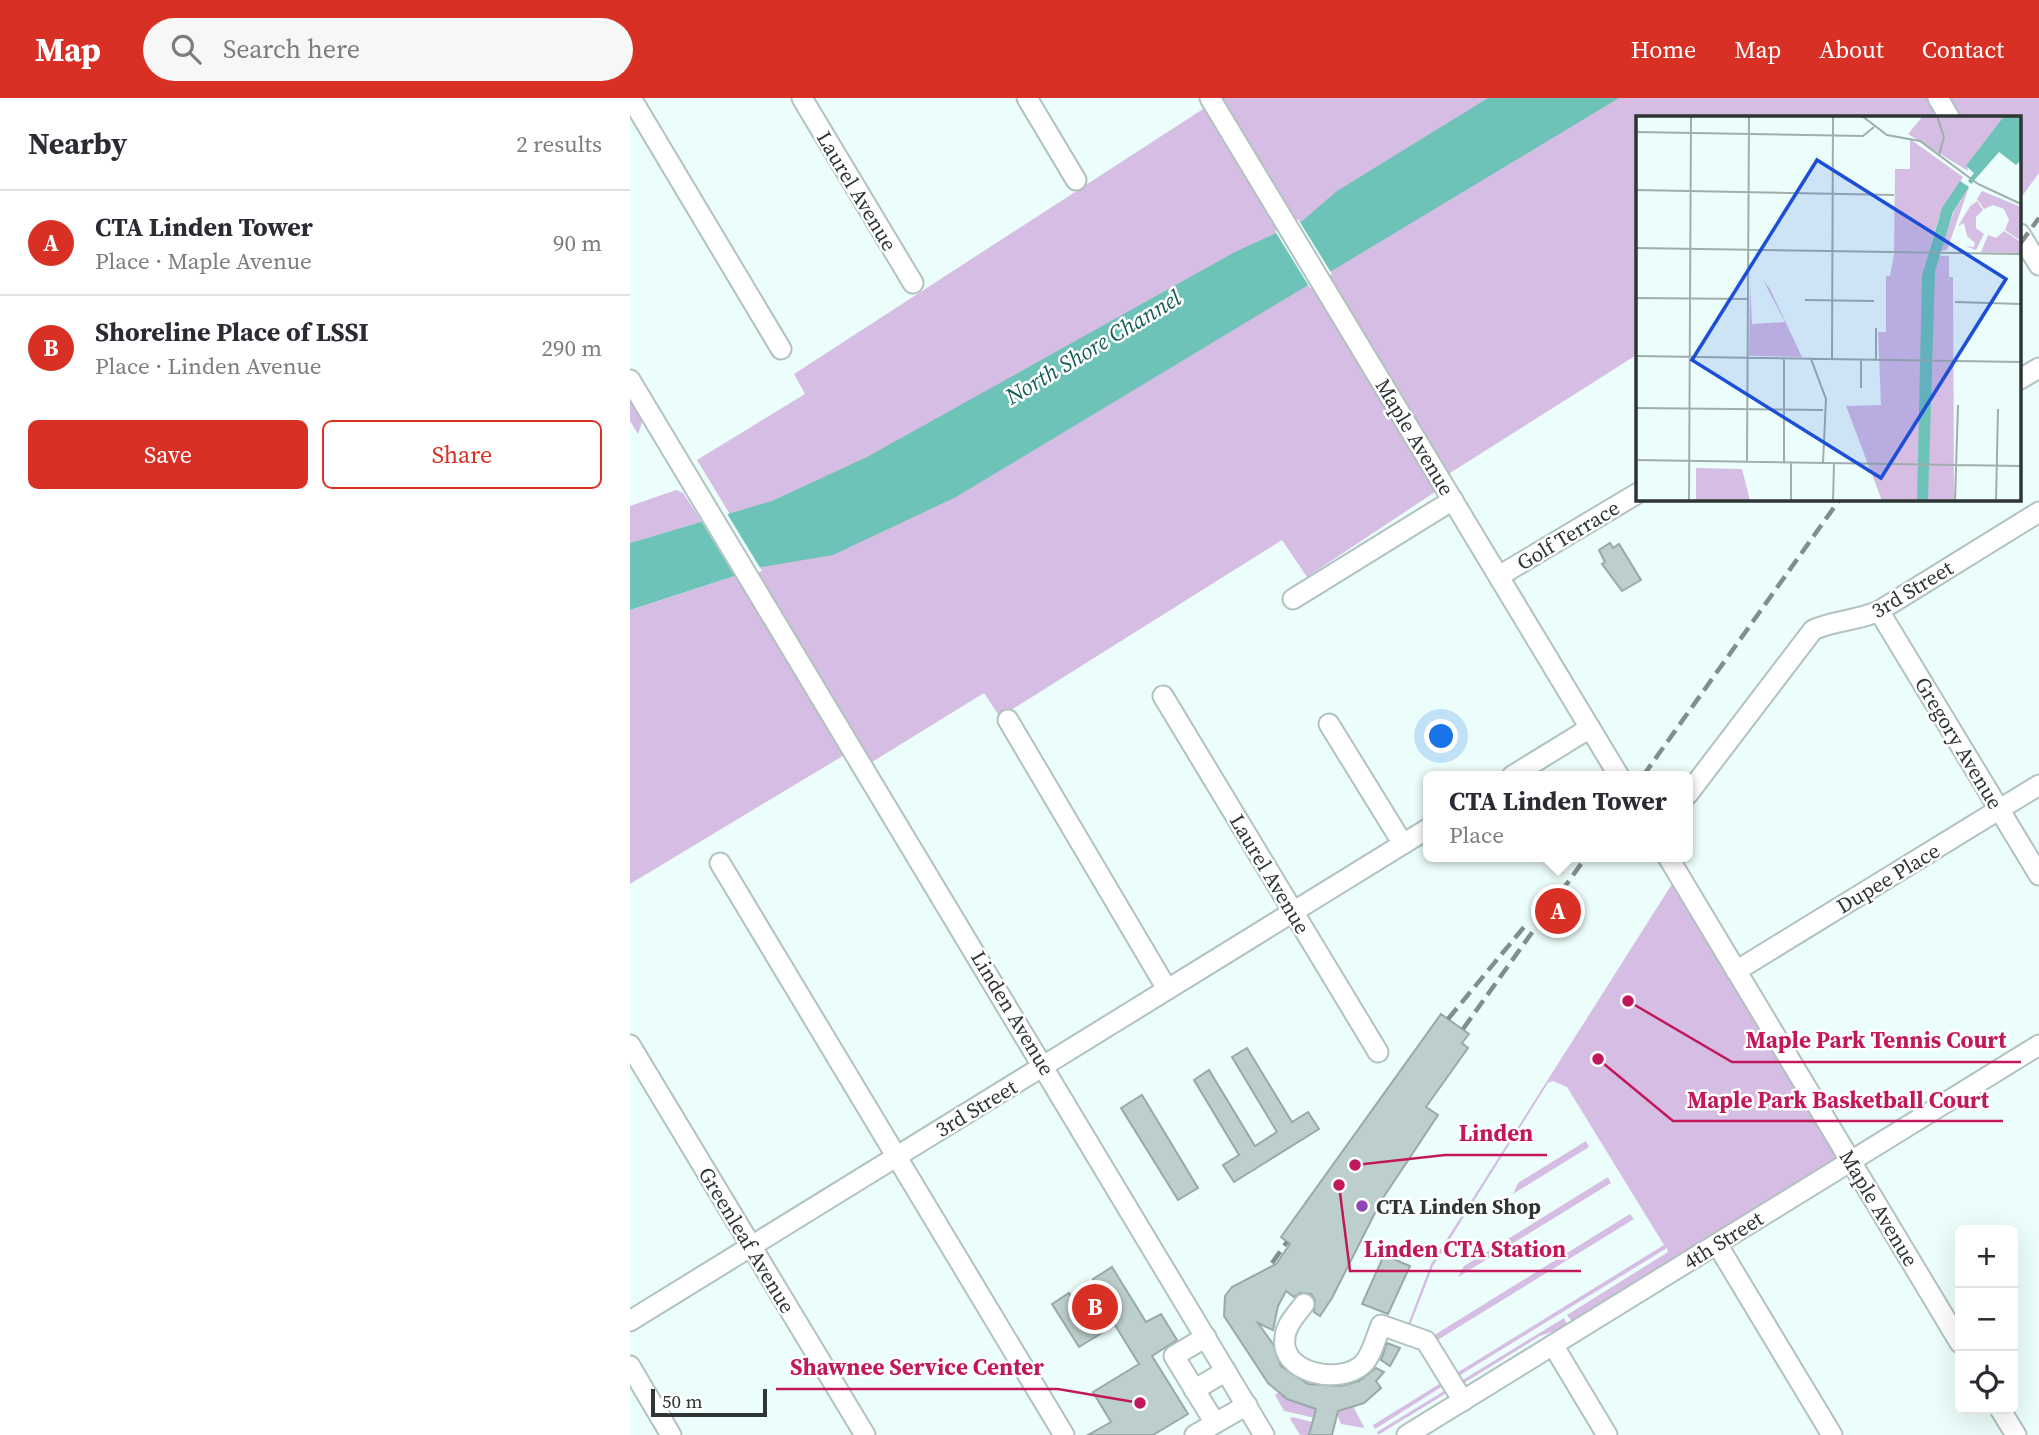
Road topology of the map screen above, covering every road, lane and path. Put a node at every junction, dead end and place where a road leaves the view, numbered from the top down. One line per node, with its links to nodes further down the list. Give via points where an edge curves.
1 (631, 98): 11 (street)
2 (802, 98): 10 (street, Laurel Avenue)
3 (1027, 98): 7 (street)
4 (1210, 98): 16 (street, Maple Avenue)
5 (1938, 98): 6 (street)
6 (1949, 116)
7 (1076, 180)
8 (2022, 237): 9 (street)
9 (2039, 265)
10 (913, 283)
11 (781, 349)
12 (2039, 368): 13 (street)
13 (2022, 378)
14 (630, 380): 41 (street, Linden Avenue)
15 (1636, 494): 18 (street, Golf Terrace)
16 (1453, 500): 18 (street, Maple Avenue); 19 (street)
17 (2039, 512): 20 (street, 3rd Street)
18 (1499, 576): 24 (street, Maple Avenue)
19 (1293, 599)
20 (1879, 611): 28 (street, 3rd Street, via 1813,630); 29 (street, Gregory Avenue)
21 (1163, 696): 35 (street, Laurel Avenue)
22 (1008, 720): 37 (street)
23 (1329, 724): 31 (street)
24 (1590, 728): 25 (street); 26 (street, Maple Avenue)
25 (1520, 771)
26 (1616, 771)
27 (2039, 785): 29 (street, Dupee Place)
28 (1693, 787)
29 (2000, 810): 34 (street, Gregory Avenue); 36 (street, Dupee Place)
30 (1423, 832): 31 (street, 3rd Street)
31 (1403, 844): 35 (street, 3rd Street)
32 (1671, 862): 36 (street, Maple Avenue)
33 (720, 863): 42 (street)
34 (2039, 875)
35 (1293, 912): 37 (street, 3rd Street); 40 (street, Laurel Avenue)
36 (1736, 971): 43 (street, Maple Avenue)
37 (1167, 989): 41 (street, 3rd Street)
38 (630, 1045): 45 (street, Greenleaf Avenue)
39 (2039, 1045): 43 (street, 4th Street)
40 (1378, 1052)
41 (1045, 1066): 42 (street, 3rd Street); 49 (street, Linden Avenue)
42 (896, 1156): 45 (street, 3rd Street); 61 (street)
43 (1851, 1161): 44 (street, 4th Street); 48 (street, Maple Avenue)
44 (1717, 1244): 50 (street, 4th Street); 66 (street)
45 (751, 1246): 47 (street, 3rd Street); 60 (street, Greenleaf Avenue)
46 (1304, 1304): 54 (street, via 1287,1327 1285,1344 1294,1361 1337,1377 1354,1370 1366,1361 1381,1325 1426,1341)
47 (630, 1321)
48 (1955, 1335)
49 (1206, 1337): 52 (street, Linden Avenue); 53 (street, via 1174,1356)
50 (1553, 1345): 54 (street, 4th Street); 65 (street)
51 (630, 1366): 59 (street)
52 (1226, 1371): 53 (street); 55 (street, Linden Avenue)
53 (1194, 1390): 57 (street)
54 (1463, 1401): 58 (street, 4th Street)
55 (1247, 1405): 57 (street); 63 (street, Linden Avenue)
56 (2003, 1414): 67 (street)
57 (1215, 1423): 62 (street)
58 (1434, 1428): 64 (street, 4th Street)
59 (671, 1435)
60 (865, 1435)
61 (1063, 1435)
62 (1195, 1435)
63 (1264, 1435)
64 (1407, 1435)
65 (1608, 1435)
66 (1832, 1435)
67 (2016, 1435)

